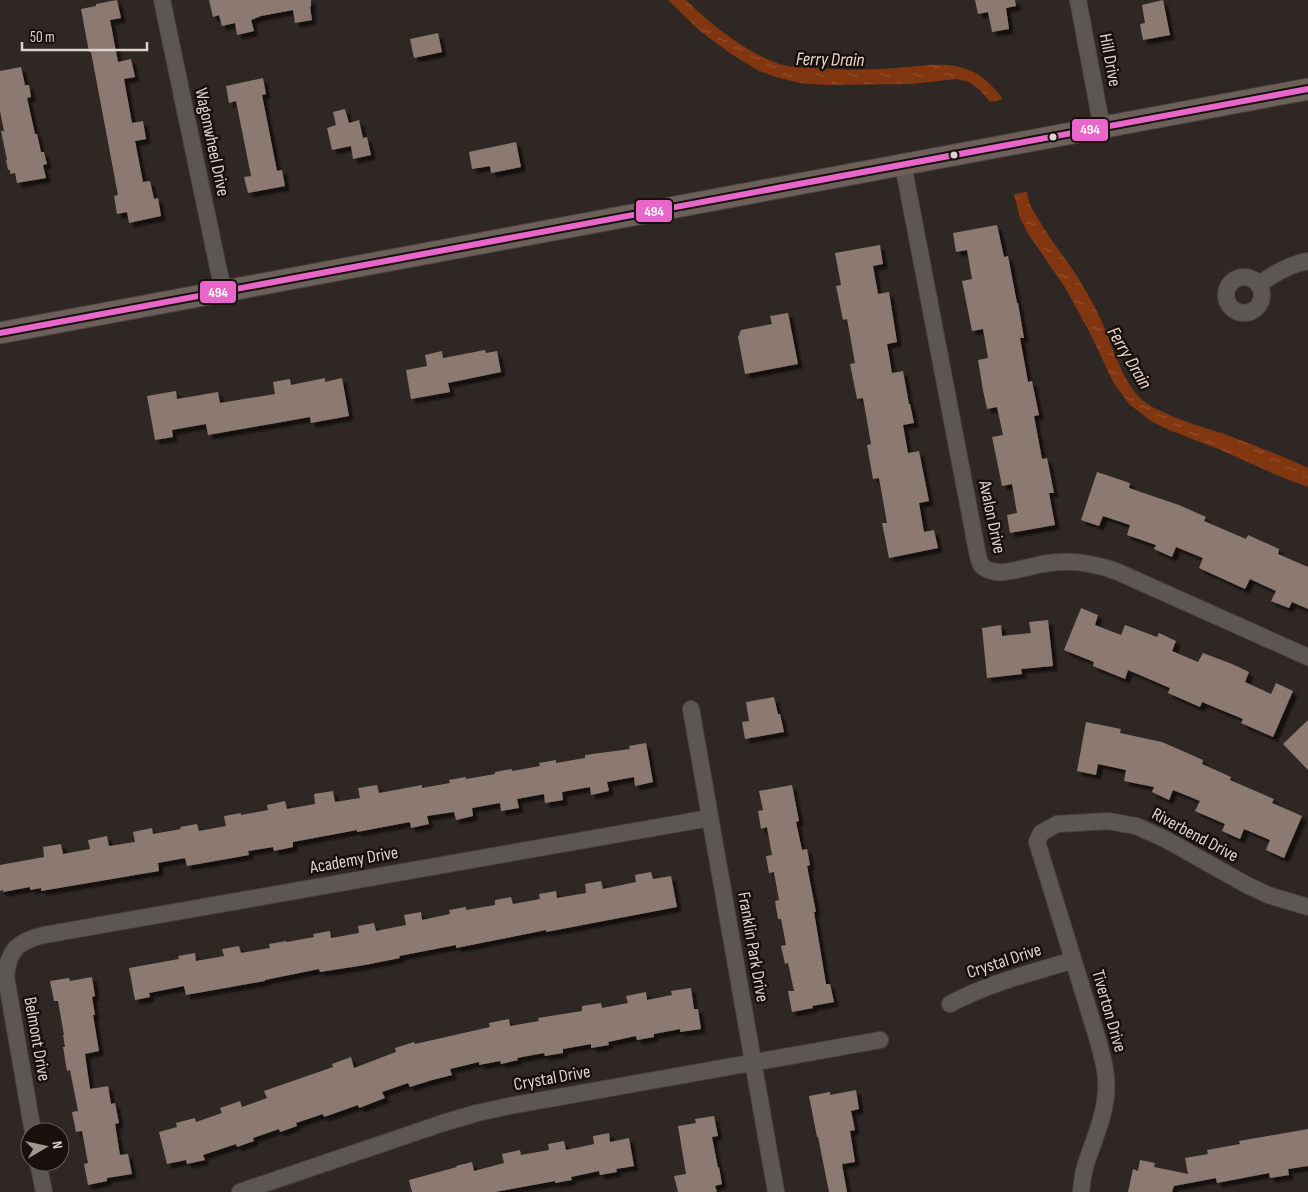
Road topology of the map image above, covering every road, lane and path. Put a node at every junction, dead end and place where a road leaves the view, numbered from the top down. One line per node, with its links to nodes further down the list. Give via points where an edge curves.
1 (162, 0): 8 (street, Wagonwheel Drive)
2 (1078, 0): 4 (street, Hill Drive)
3 (1308, 88): 4 (main road)
4 (1102, 128): 5 (main road)
5 (903, 164): 8 (main road); 10 (street, Avalon Drive, via 982,566 1003,573 1061,562 1100,566)
6 (1308, 261): 7 (street)
7 (1259, 284)
8 (223, 291): 9 (main road)
9 (0, 333)
10 (1308, 657)
11 (691, 709): 12 (street, Franklin Park Drive)
12 (710, 818): 15 (street, Academy Drive, via 44,935 22,942); 19 (street, Franklin Park Drive)
13 (1037, 842): 14 (street, Riverbend Drive, via 1041,833 1057,824 1108,821 1136,826 1268,895); 16 (street, Tiverton Drive)
14 (1308, 907)
15 (12, 954): 20 (street, Belmont Drive, via 7,963 6,977)
16 (1073, 960): 17 (street, Crystal Drive, via 1000,982); 25 (street, Tiverton Drive, via 1106,1077 1106,1095 1096,1138 1086,1162)
17 (950, 1004)
18 (880, 1040): 19 (street, Crystal Drive)
19 (754, 1062): 23 (street, Crystal Drive, via 477,1113); 24 (street, Franklin Park Drive)
20 (31, 1122)
21 (40, 1172): 22 (street)
22 (44, 1192)
23 (240, 1192)
24 (776, 1192)
25 (1081, 1192)

